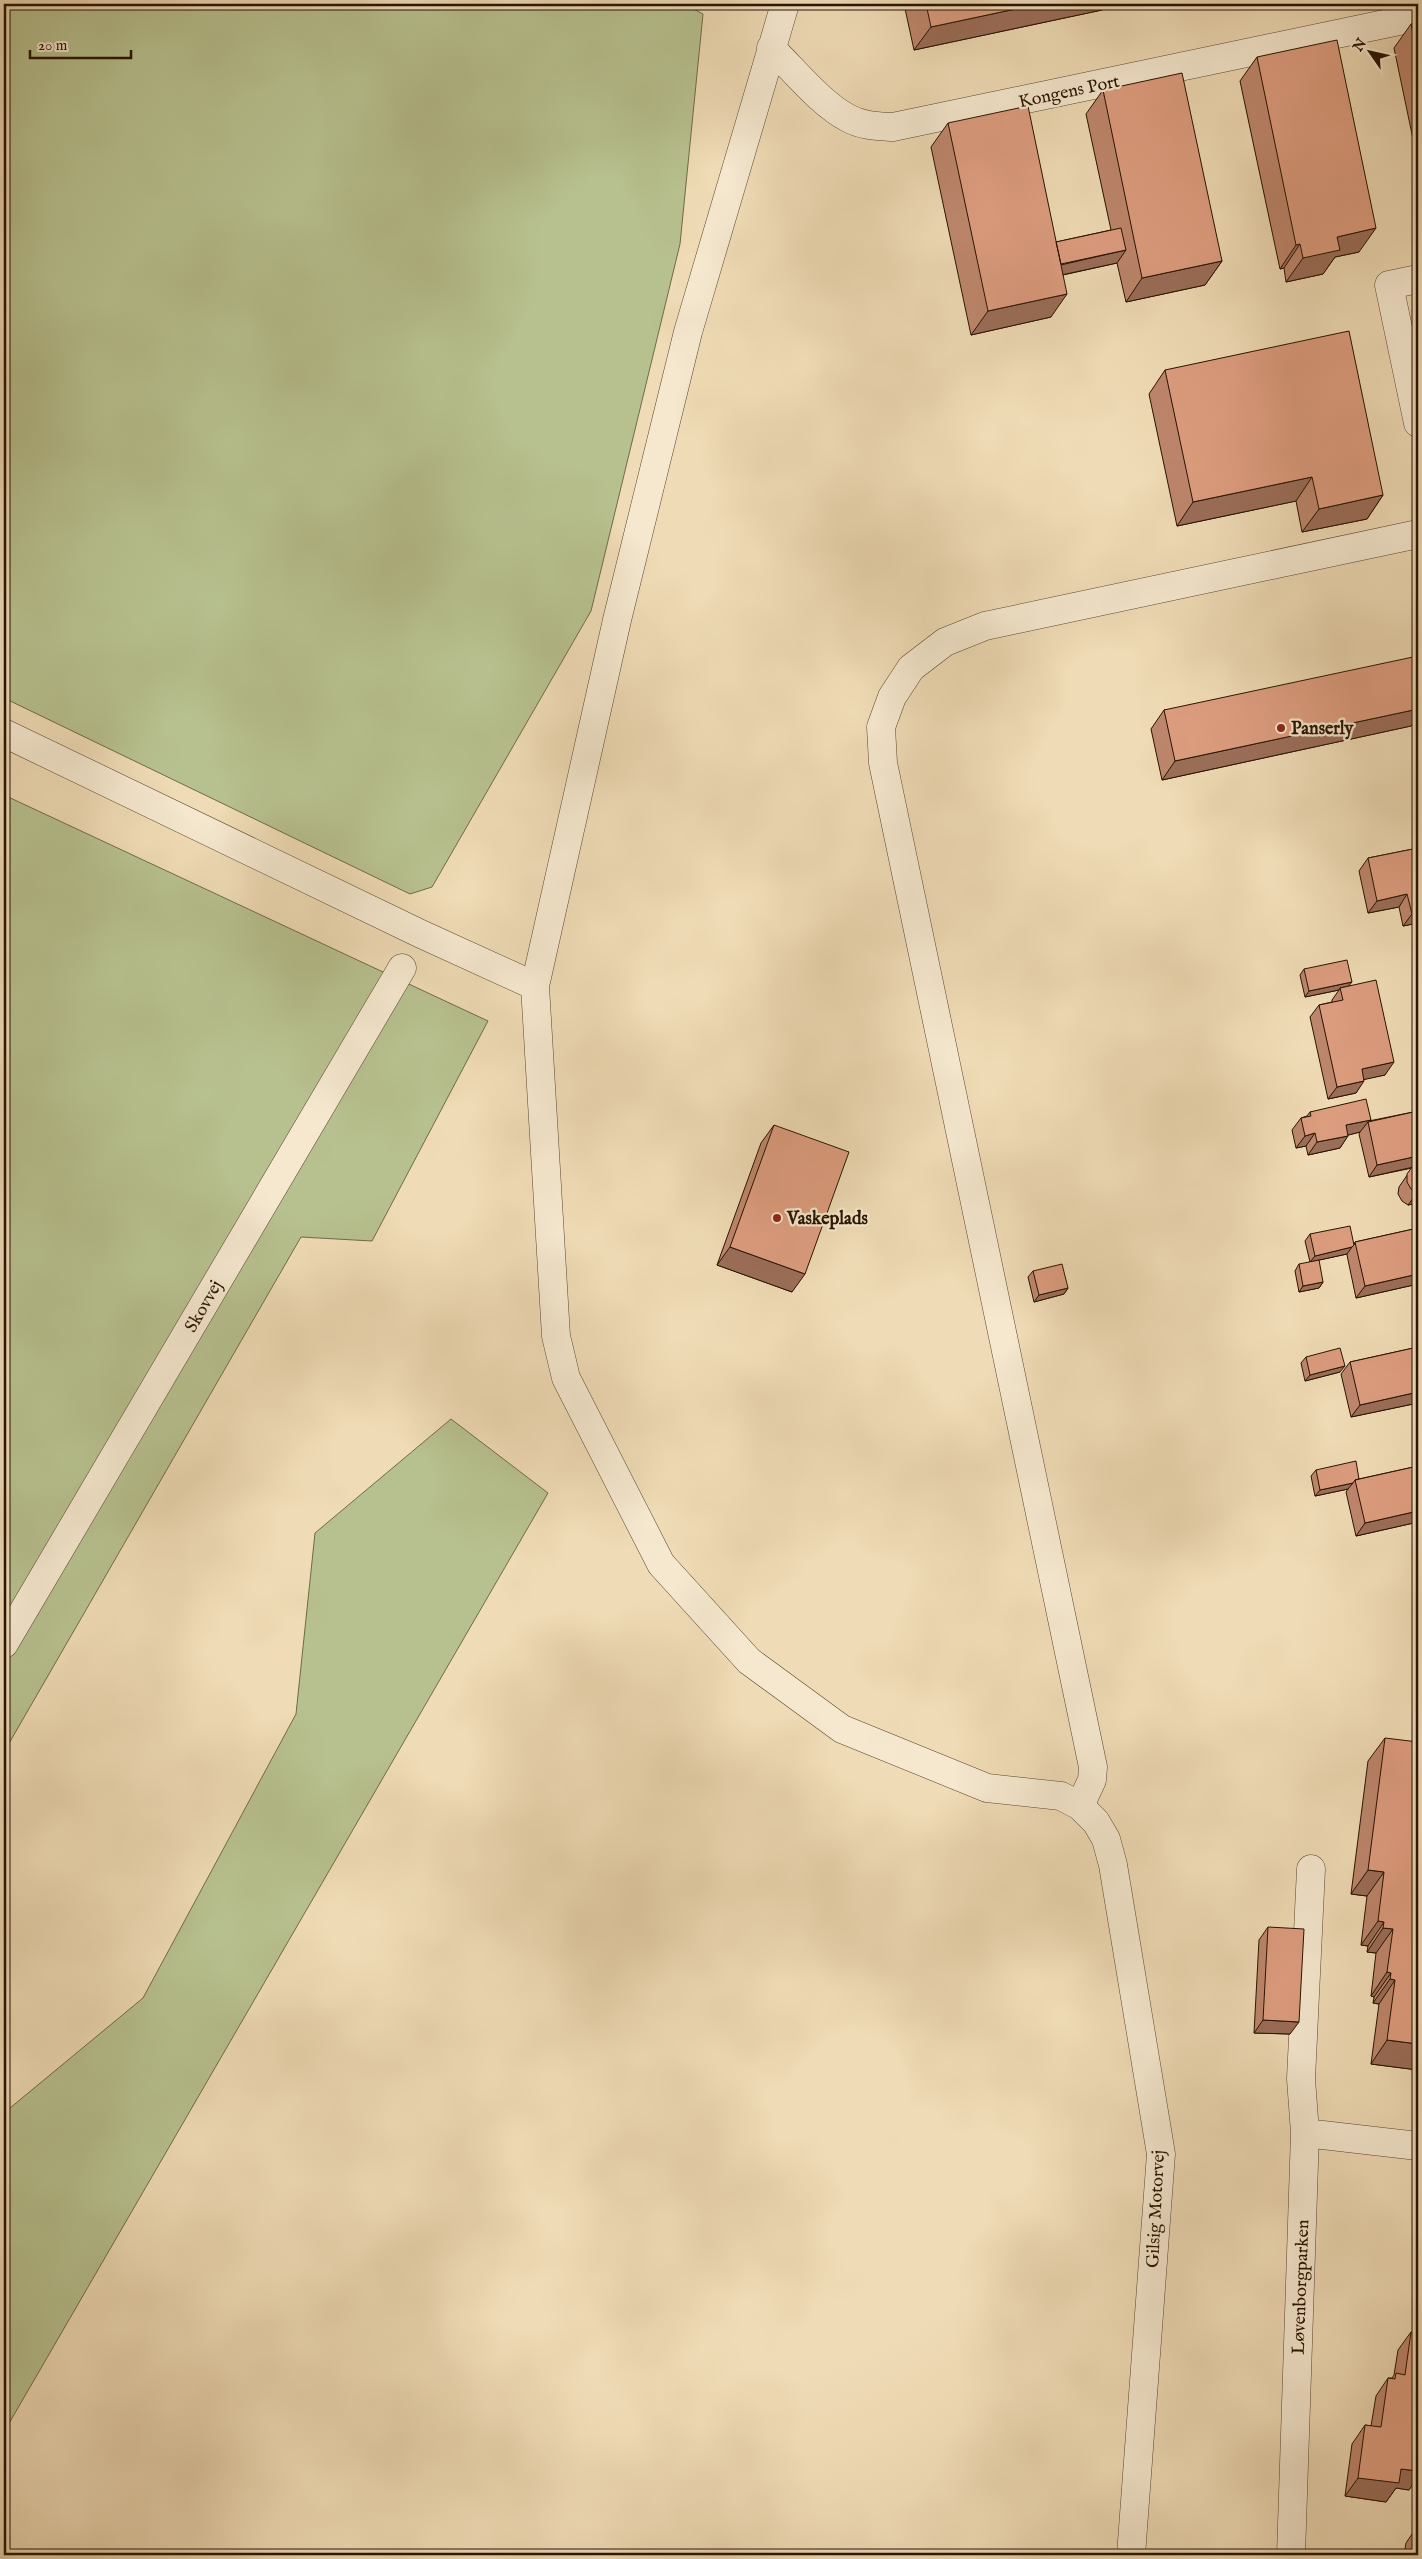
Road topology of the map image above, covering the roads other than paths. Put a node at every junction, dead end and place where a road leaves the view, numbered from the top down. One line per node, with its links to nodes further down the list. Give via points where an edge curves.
1 (785, 4): 3 (street)
2 (1400, 15): 3 (street, Kongens Port, via 893,127 870,126 848,119 829,105)
3 (771, 48): 9 (street, via 688,332 614,629)
4 (1418, 279): 5 (street, via 1389,285)
5 (1418, 423)
6 (1418, 534): 11 (street, via 985,626 946,642 911,668 892,697 881,727 883,763 1093,1767 1087,1794)
7 (4, 733): 9 (street)
8 (402, 968): 10 (street, Skovvej)
9 (534, 986): 11 (street, via 556,1336 566,1378 662,1564 749,1661 842,1729 987,1788 1061,1796)
10 (4, 1644)
11 (1080, 1806): 15 (street, Gilsig Motorvej, via 1096,1822 1106,1839 1113,1865 1161,2154)
12 (1311, 1869): 13 (street, Løvenborgparken, via 1300,2079)
13 (1304, 2132): 14 (street); 16 (street, Løvenborgparken)
14 (1418, 2146)
15 (1131, 2555)
16 (1291, 2555)

